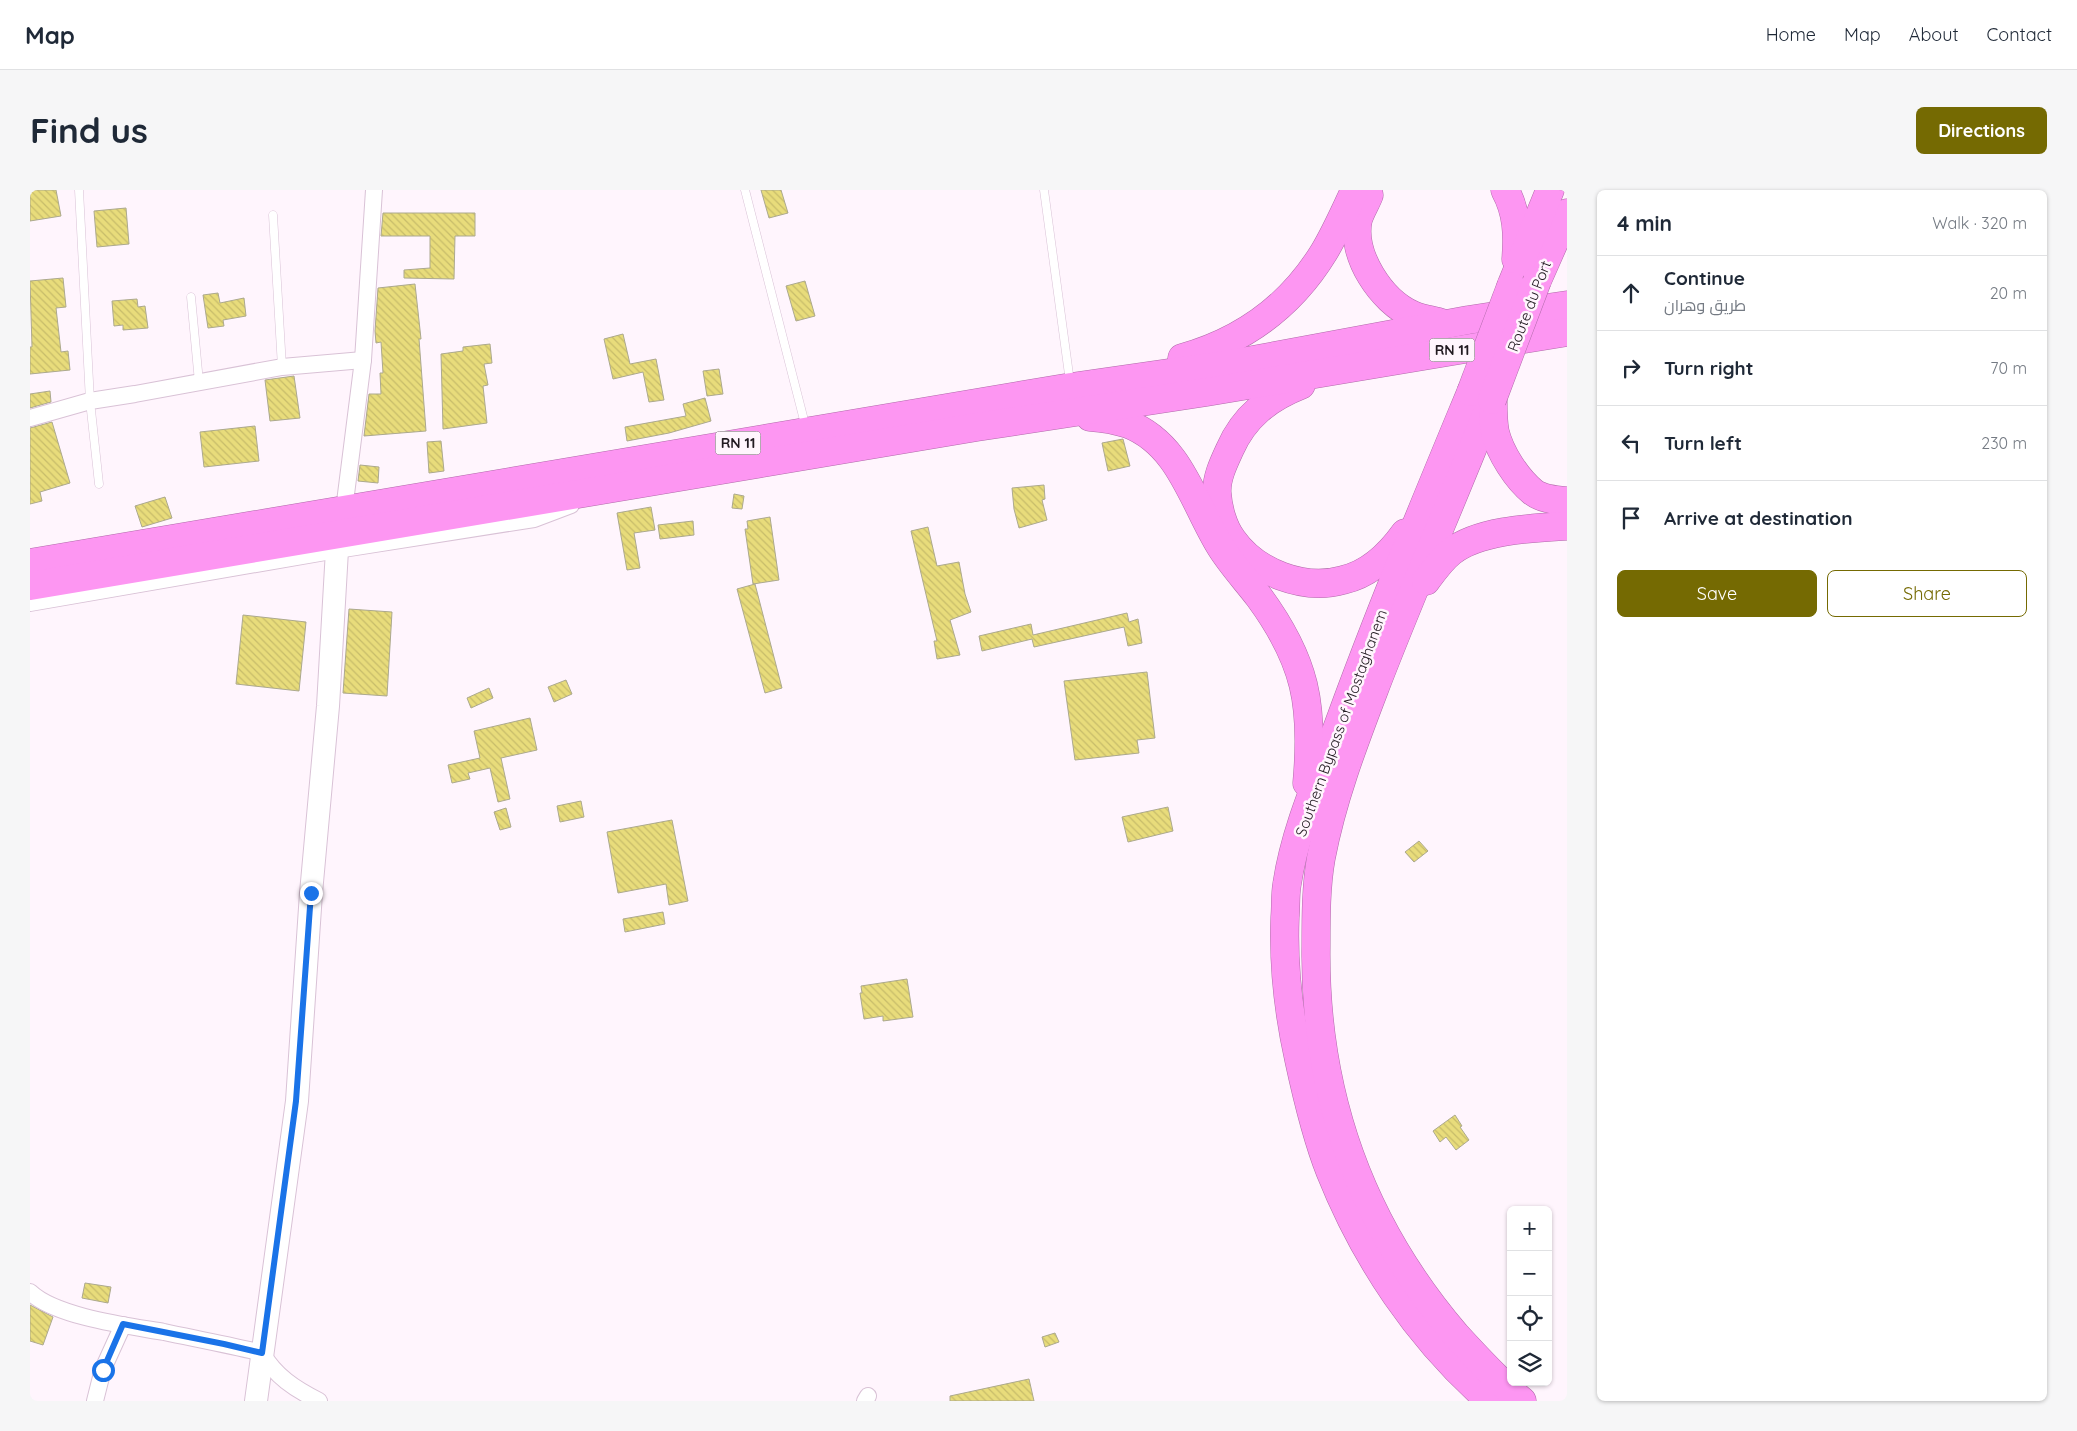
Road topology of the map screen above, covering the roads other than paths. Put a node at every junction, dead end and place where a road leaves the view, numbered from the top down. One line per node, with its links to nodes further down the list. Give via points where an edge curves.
1 (79, 190): 24 (lane)
2 (374, 190): 18 (street)
3 (745, 190): 27 (lane)
4 (1044, 190): 22 (lane)
5 (1355, 190): 22 (highway, via 1337,230 1313,268 1286,300 1259,323 1202,353)
6 (1373, 190): 14 (highway, via 1358,219 1357,242 1367,267 1395,304 1413,315)
7 (1505, 190): 11 (highway, via 1513,206 1517,227)
8 (1550, 190): 11 (highway)
9 (1567, 213): 11 (highway, Route du Port)
10 (273, 214): 19 (lane)
11 (1521, 282): 23 (highway, Route du Port, bridge)
12 (191, 297): 21 (lane)
13 (1567, 306): 14 (highway, RN 11)
14 (1446, 324): 22 (highway, RN 11, via 1231,364)
15 (1567, 332): 17 (highway, RN 11)
16 (1567, 341): 17 (highway, RN 11)
17 (1475, 346): 20 (highway, RN 11)
18 (363, 360): 19 (street); 32 (street)
19 (282, 366): 21 (street)
20 (1337, 370): 25 (highway, RN 11); 31 (highway, via 1265,403 1249,417 1235,438 1222,466 1217,491 1221,515 1232,539 1248,557 1274,573 1300,582 1324,584 1362,573 1384,559)
21 (199, 382): 24 (street)
22 (1079, 385): 27 (highway, RN 11)
23 (1482, 396): 30 (highway, via 1507,460 1520,478 1534,493); 31 (highway, Southern Bypass of Mostaghanem); 38 (highway, Southern Bypass of Mostaghanem, via 1451,504)
24 (90, 400): 26 (street); 28 (lane)
25 (1067, 413): 29 (highway, RN 11); 39 (highway, via 1127,424 1163,448 1191,490 1220,547 1282,630 1293,652 1310,713 1309,761)
26 (30, 418)
27 (807, 431): 32 (highway, RN 11)
28 (99, 484)
29 (618, 488): 34 (street, via 534,519); 36 (highway, RN 11)
30 (1567, 501)
31 (1424, 506): 39 (highway, Southern Bypass of Mostaghanem, via 1365,650)
32 (344, 510): 35 (highway, RN 11)
33 (1567, 526): 38 (highway, via 1496,534 1469,542 1452,551 1439,564)
34 (337, 550): 37 (street); 42 (main road, via 328,706 296,1101)
35 (30, 563)
36 (30, 586)
37 (30, 604)
38 (1404, 611): 47 (highway, Southern Bypass of Mostaghanem, via 1346,765 1321,859 1315,990 1326,1070 1342,1137 1364,1193 1399,1258 1438,1314 1474,1355)
39 (1302, 822): 46 (highway, Southern Bypass of Mostaghanem, via 1287,884 1283,954 1288,1004 1309,1105 1330,1170 1374,1262 1406,1309 1441,1354)
40 (30, 1292): 41 (street, via 37,1299 86,1318)
41 (123, 1324): 42 (street); 43 (street, via 103,1370)
42 (262, 1353): 44 (main road); 45 (street, via 271,1369 297,1390)
43 (95, 1401)
44 (256, 1401)
45 (319, 1401)
46 (1490, 1401)
47 (1522, 1401)

